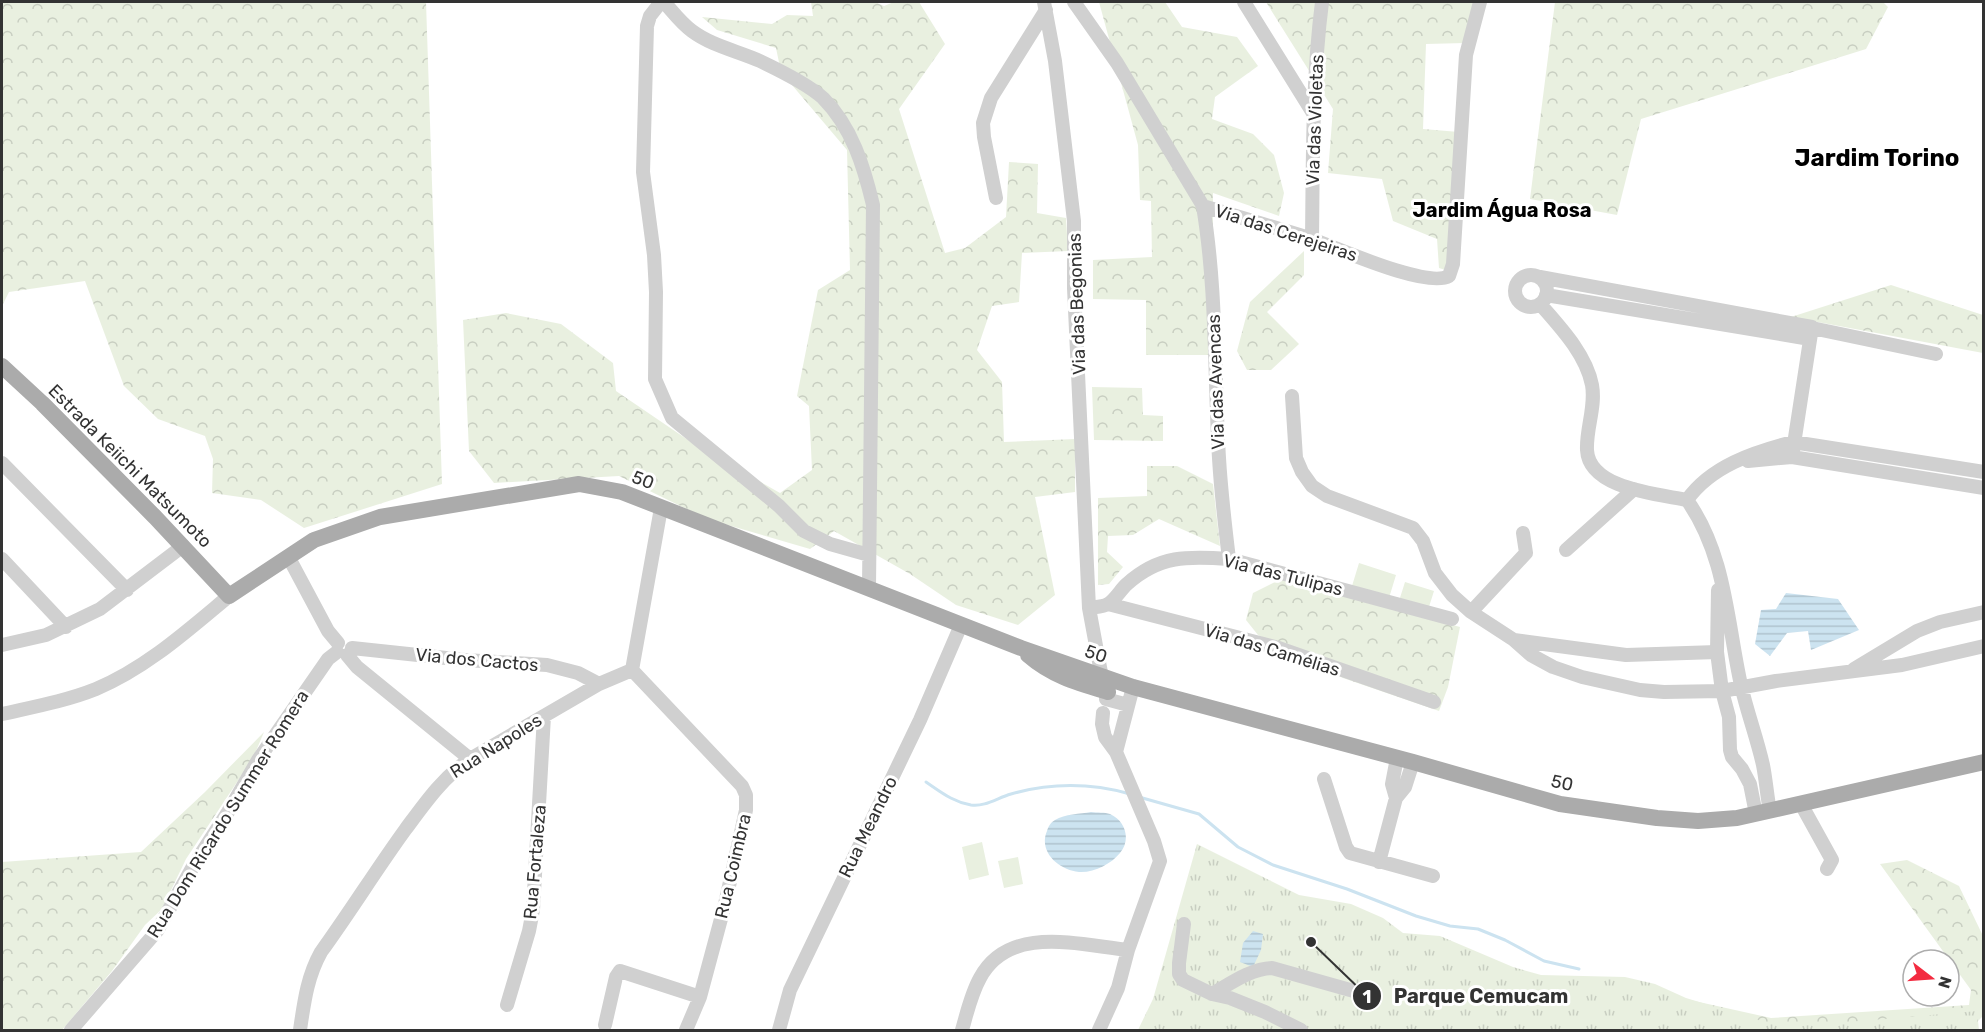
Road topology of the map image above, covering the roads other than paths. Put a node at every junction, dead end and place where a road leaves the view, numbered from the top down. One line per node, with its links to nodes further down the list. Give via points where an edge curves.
1 (662, 2): 29 (street, via 694,33 790,76 823,98 847,131 864,166 873,206); 29 (street, via 647,26 643,161 654,255 655,379 659,390 672,418 804,531 830,544)
2 (1074, 2): 9 (street, Via das Cerejeiras, via 1117,63)
3 (1244, 2): 7 (street)
4 (1322, 2): 7 (street, Via das Violetas)
5 (1480, 2): 10 (street, Via das Cerejeiras, via 1466,55 1452,272 1446,278 1404,273)
6 (1045, 6): 8 (street, via 985,114 984,137); 38 (street, Via das Begonias, via 1056,61 1074,221)
7 (1313, 113): 10 (street, Via das Violetas)
8 (996, 198)
9 (1203, 206): 10 (street, Via das Cerejeiras); 32 (street, Via das Avencas, via 1212,278 1219,458)
10 (1312, 239)
11 (1540, 277): 12 (street, via 1546,284); 12 (street, via 1525,276 1517,283 1516,294 1521,303 1530,306); 13 (street)
12 (1543, 299): 13 (street); 23 (street, via 1590,376 1593,399 1587,451 1591,463 1597,473 1611,482)
13 (1811, 334): 14 (street); 17 (street)
14 (1936, 354)
15 (2, 366): 27 (main road, Estrada Keiichi Matsumoto)
16 (1292, 396): 39 (street, via 1296,458 1312,486 1327,496 1413,528 1443,585)
17 (1793, 442): 18 (street); 19 (street); 21 (street)
18 (1792, 457): 19 (street); 22 (street)
19 (1737, 461): 24 (street, via 1706,479)
20 (2, 463): 35 (street)
21 (1983, 472)
22 (1983, 488)
23 (1634, 489): 24 (street); 28 (street)
24 (1688, 500): 33 (street, via 1705,528)
25 (661, 508): 30 (main road, 50, via 622,492 579,484 381,517 314,540); 34 (main road, 50); 49 (street)
26 (1523, 533): 39 (street, via 1526,553)
27 (183, 546): 35 (street); 36 (main road, Estrada Keiichi Matsumoto)
28 (1566, 550)
29 (869, 555): 34 (street)
30 (289, 558): 36 (main road, 50); 47 (street, via 327,631)
31 (2, 559): 43 (street)
32 (1228, 559): 37 (street, Via das Tulipas, via 1181,557 1162,562 1127,584); 41 (street, Via das Tulipas)
33 (1719, 567): 48 (street); 52 (street)
34 (868, 588): 42 (main road, 50)
35 (127, 590): 43 (street)
36 (229, 596): 58 (street, via 156,655 124,674 70,698)
37 (1108, 604): 38 (street); 56 (street, Via das Camélias, via 1280,648)
38 (1089, 608): 55 (street)
39 (1471, 612): 44 (street)
40 (1983, 612): 50 (street, via 1917,631)
41 (1452, 619)
42 (961, 625): 55 (main road, 50, via 1021,648); 82 (street, Rua Meandro, via 920,720 790,990)
43 (66, 627): 45 (street)
44 (1514, 640): 48 (street, via 1626,655); 54 (street, via 1540,662 1582,677 1640,690)
45 (2, 645)
46 (1983, 646): 50 (street)
47 (343, 649): 51 (street, Via dos Cactos, via 547,665 578,673); 61 (street, via 357,667); 79 (street, Rua Dom Ricardo Summer Romera, via 328,659 276,731 157,931)
48 (1716, 652): 54 (street)
49 (632, 670): 51 (street, Rua Napoles); 75 (street, Rua Coimbra, via 742,786 746,795 725,904)
50 (1847, 673): 52 (street)
51 (599, 684): 59 (street, Rua Napoles)
52 (1741, 686): 54 (street); 64 (street)
53 (1133, 687): 55 (main road, 50); 57 (street); 62 (main road, 50)
54 (1722, 691): 65 (street, via 1729,717 1732,757)
55 (1106, 694): 57 (street); 60 (street, via 1103,731)
56 (1434, 702)
57 (1128, 705): 60 (street)
58 (2, 714)
59 (544, 716): 61 (street, Rua Napoles); 77 (street, Rua Fortaleza, via 533,910)
60 (1116, 752): 73 (street, via 1160,861)
61 (470, 759): 80 (street, Rua Napoles, via 434,791 321,952 312,968)
62 (1405, 760): 68 (main road, 50, via 1560,804 1698,821); 69 (street, via 1405,787 1396,798)
63 (1983, 762): 67 (main road, 50)
64 (1762, 764): 65 (street); 68 (street)
65 (1742, 769): 68 (street)
66 (1324, 779): 69 (street, via 1348,851)
67 (1801, 804): 68 (main road, 50); 70 (street, via 1832,860)
68 (1763, 812)
69 (1379, 862): 71 (street)
70 (1827, 869)
71 (1433, 876)
72 (1184, 924): 74 (street, via 1179,974 1190,985)
73 (1128, 950): 83 (street, via 1044,941 1015,946 981,975); 84 (street, via 1118,988)
74 (1212, 994): 76 (street, via 1246,975 1272,968); 85 (street, via 1265,1012)
75 (700, 997): 78 (street, via 621,971 616,977); 81 (street, Rua Coimbra)
76 (1376, 997)
77 (507, 1005)
78 (605, 1025)
79 (71, 1030)
80 (300, 1030)
81 (686, 1030)
82 (779, 1030)
83 (962, 1030)
84 (1099, 1030)
85 (1301, 1030)

